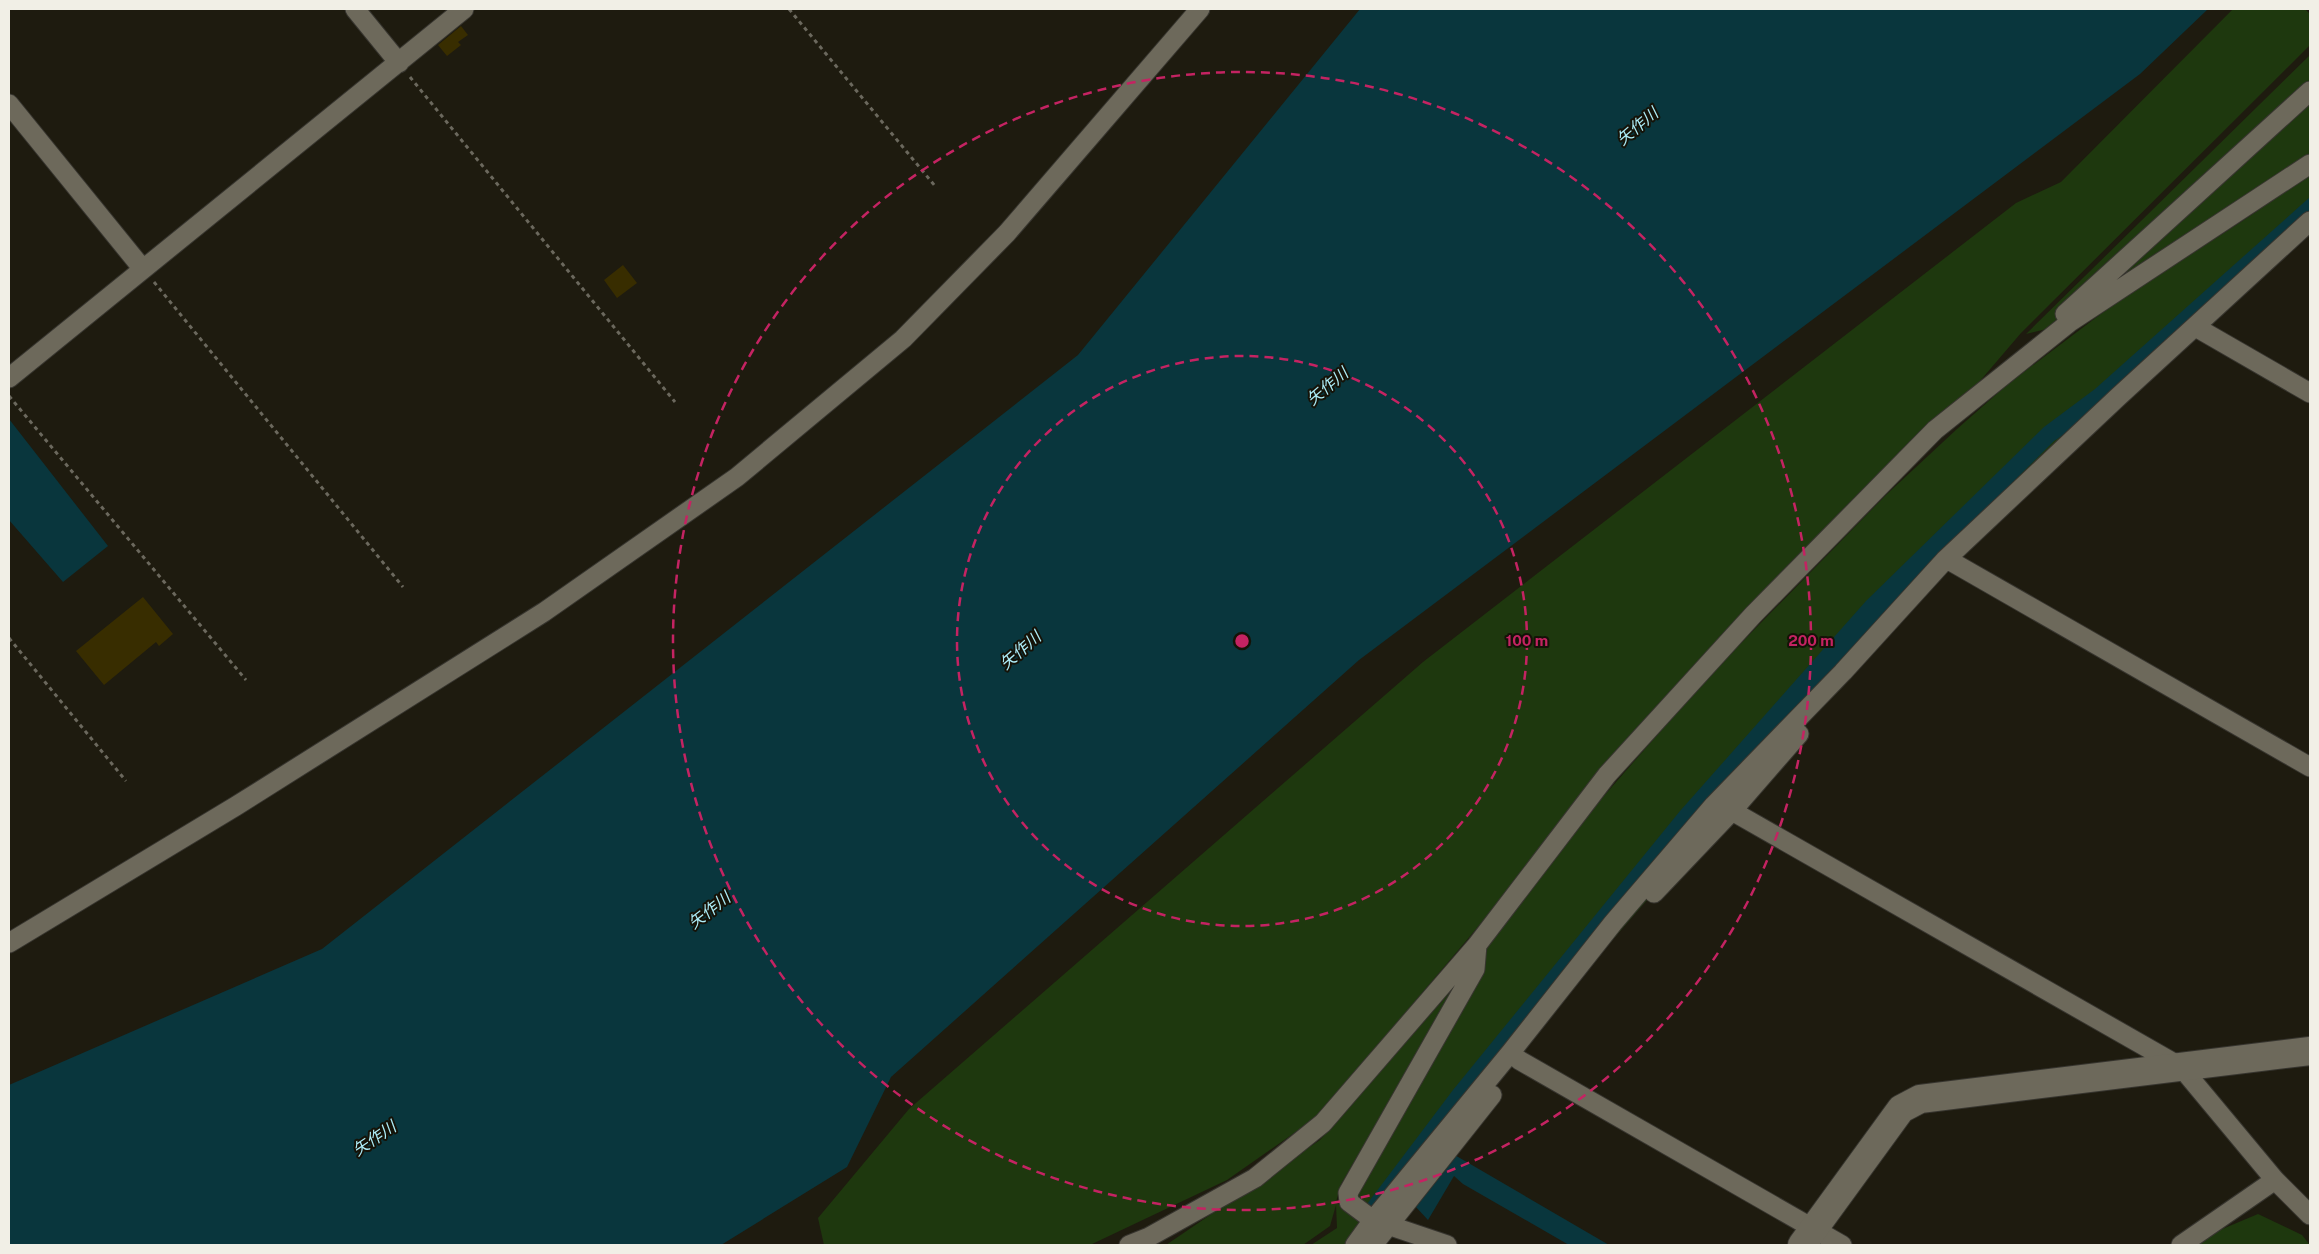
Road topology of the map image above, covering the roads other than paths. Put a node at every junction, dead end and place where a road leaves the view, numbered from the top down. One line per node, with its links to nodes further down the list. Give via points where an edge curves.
1 (355, 9): 4 (street)
2 (464, 9): 4 (street)
3 (1200, 9): 18 (street, via 1008,233 924,318 737,477 544,612 236,806)
4 (399, 63): 10 (street)
5 (2310, 91): 12 (street, via 2053,324)
6 (9, 104): 10 (street)
7 (2310, 164): 12 (street)
8 (2310, 221): 25 (street, via 1945,560 1843,672 1714,805 1613,923)
9 (2310, 231): 11 (street)
10 (142, 268): 13 (street)
11 (2199, 329): 14 (street); 15 (street)
12 (2046, 341): 19 (street, via 1935,430 1753,615 1607,775)
13 (9, 378)
14 (2310, 392)
15 (1952, 562): 16 (street); 17 (street)
16 (2310, 767)
17 (1732, 811): 21 (street, via 1624,925); 22 (street)
18 (9, 943)
19 (1477, 944): 25 (street, via 1475,969 1348,1193 1349,1202 1360,1212); 27 (street, via 1323,1123 1255,1178)
20 (2310, 1052): 22 (street)
21 (1519, 1060): 25 (street); 26 (street)
22 (2180, 1067): 23 (street); 26 (street, via 1920,1099 1901,1109)
23 (2275, 1180): 24 (street); 32 (street)
24 (2310, 1215)
25 (1381, 1222): 28 (street); 29 (street); 30 (street)
26 (1808, 1237): 31 (street)
27 (1129, 1245)
28 (1356, 1245)
29 (1373, 1245)
30 (1447, 1245)
31 (1842, 1245)
32 (2182, 1245)

